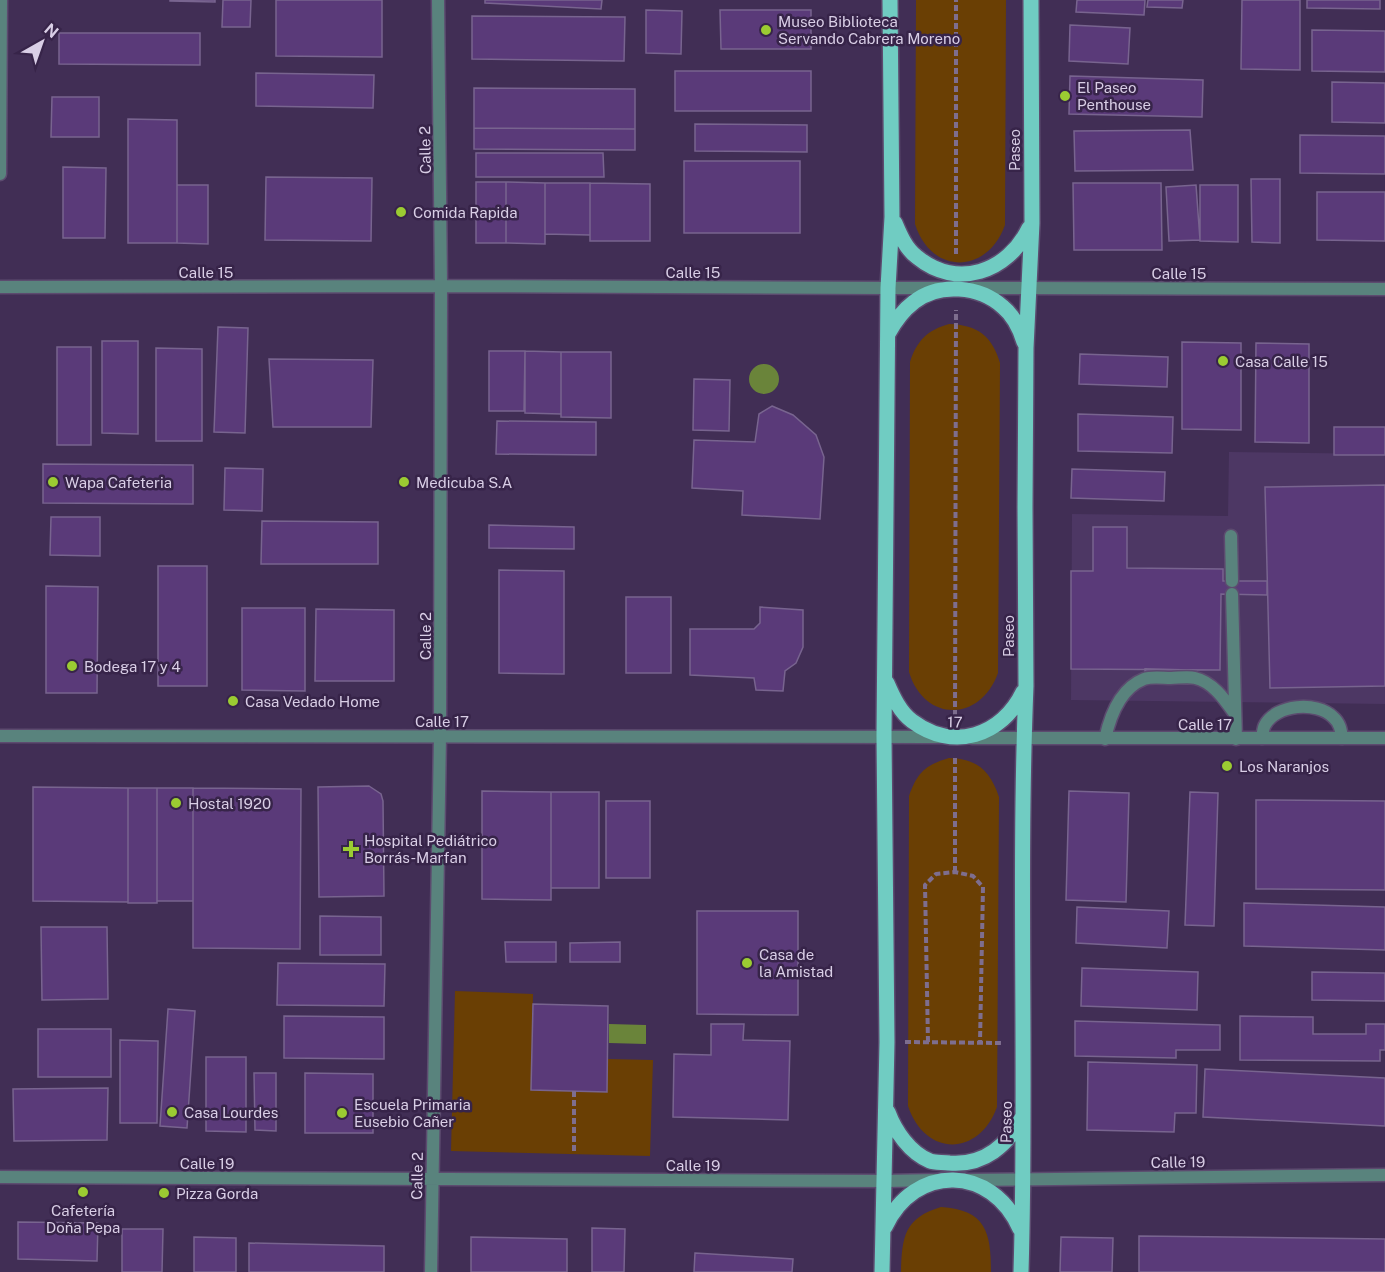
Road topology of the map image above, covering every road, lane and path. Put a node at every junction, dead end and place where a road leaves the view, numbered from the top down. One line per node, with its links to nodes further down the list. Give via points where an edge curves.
1 (1, 0): 6 (street)
2 (438, 0): 10 (street, Calle 2)
3 (890, 0): 7 (main road)
4 (956, 0): 9 (path)
5 (1031, 0): 8 (main road, Paseo)
6 (0, 174)
7 (892, 217): 9 (main road, via 901,239 916,257); 12 (main road)
8 (1032, 223): 9 (main road, via 1022,244 1005,261); 13 (main road, Paseo)
9 (956, 281): 12 (street, Calle 15); 13 (street, Calle 15); 15 (main road, via 915,300 898,316); 16 (main road, via 1004,307 1018,326); 26 (path)
10 (441, 286): 11 (street, Calle 15); 12 (street, Calle 15); 24 (street, Calle 2)
11 (0, 287)
12 (888, 288): 15 (main road)
13 (1029, 288): 14 (street, Calle 15); 16 (main road, Paseo)
14 (1385, 289)
15 (888, 334): 20 (main road)
16 (1026, 348): 21 (main road, Paseo)
17 (1231, 536): 18 (street)
18 (1232, 581)
19 (1232, 594): 22 (street)
20 (885, 678): 25 (main road); 26 (main road, via 896,702 911,721 931,732)
21 (1026, 686): 26 (main road, via 1016,707 999,724 978,734); 27 (main road, Paseo)
22 (1235, 714): 31 (street, via 1219,693 1195,678 1146,678 1125,693 1110,718); 32 (street)
23 (0, 736): 24 (street, Calle 17)
24 (440, 736): 25 (street, Calle 17); 44 (street, Calle 2)
25 (884, 736): 26 (street, 17); 34 (main road)
26 (955, 738): 27 (street, 17); 33 (path)
27 (1024, 738): 31 (street, Calle 17); 37 (main road, Paseo)
28 (1262, 738): 29 (street, Calle 17); 29 (street, via 1264,726 1273,715 1304,708 1325,711 1334,717); 32 (street, Calle 17)
29 (1342, 738): 30 (street, Calle 17)
30 (1385, 738)
31 (1105, 739): 32 (street, Calle 17)
32 (1236, 739)
33 (955, 872): 35 (path, via 936,874 925,885); 36 (path, via 973,876 983,887)
34 (886, 1042): 35 (path); 39 (main road)
35 (928, 1042): 36 (path)
36 (980, 1043): 37 (path)
37 (1023, 1043): 40 (main road, Paseo)
38 (574, 1091): 41 (path)
39 (885, 1107): 40 (main road, via 894,1128 909,1146 930,1161 954,1163 977,1160 998,1150 1014,1133); 47 (main road)
40 (1025, 1112): 46 (main road, Paseo)
41 (574, 1154)
42 (1385, 1175): 46 (street, Calle 19)
43 (0, 1177): 44 (street, Calle 19)
44 (432, 1179): 47 (street, Calle 19); 50 (street, Calle 2)
45 (954, 1180): 46 (street, Calle 19); 47 (street, Calle 19); 48 (main road, via 929,1184 908,1195 892,1212); 49 (main road, via 976,1184 997,1195 1013,1213)
46 (1022, 1180): 49 (main road, Paseo)
47 (885, 1181): 48 (main road)
48 (883, 1233): 51 (main road)
49 (1022, 1235): 52 (main road, Paseo)
50 (431, 1272)
51 (882, 1272)
52 (1021, 1272)

